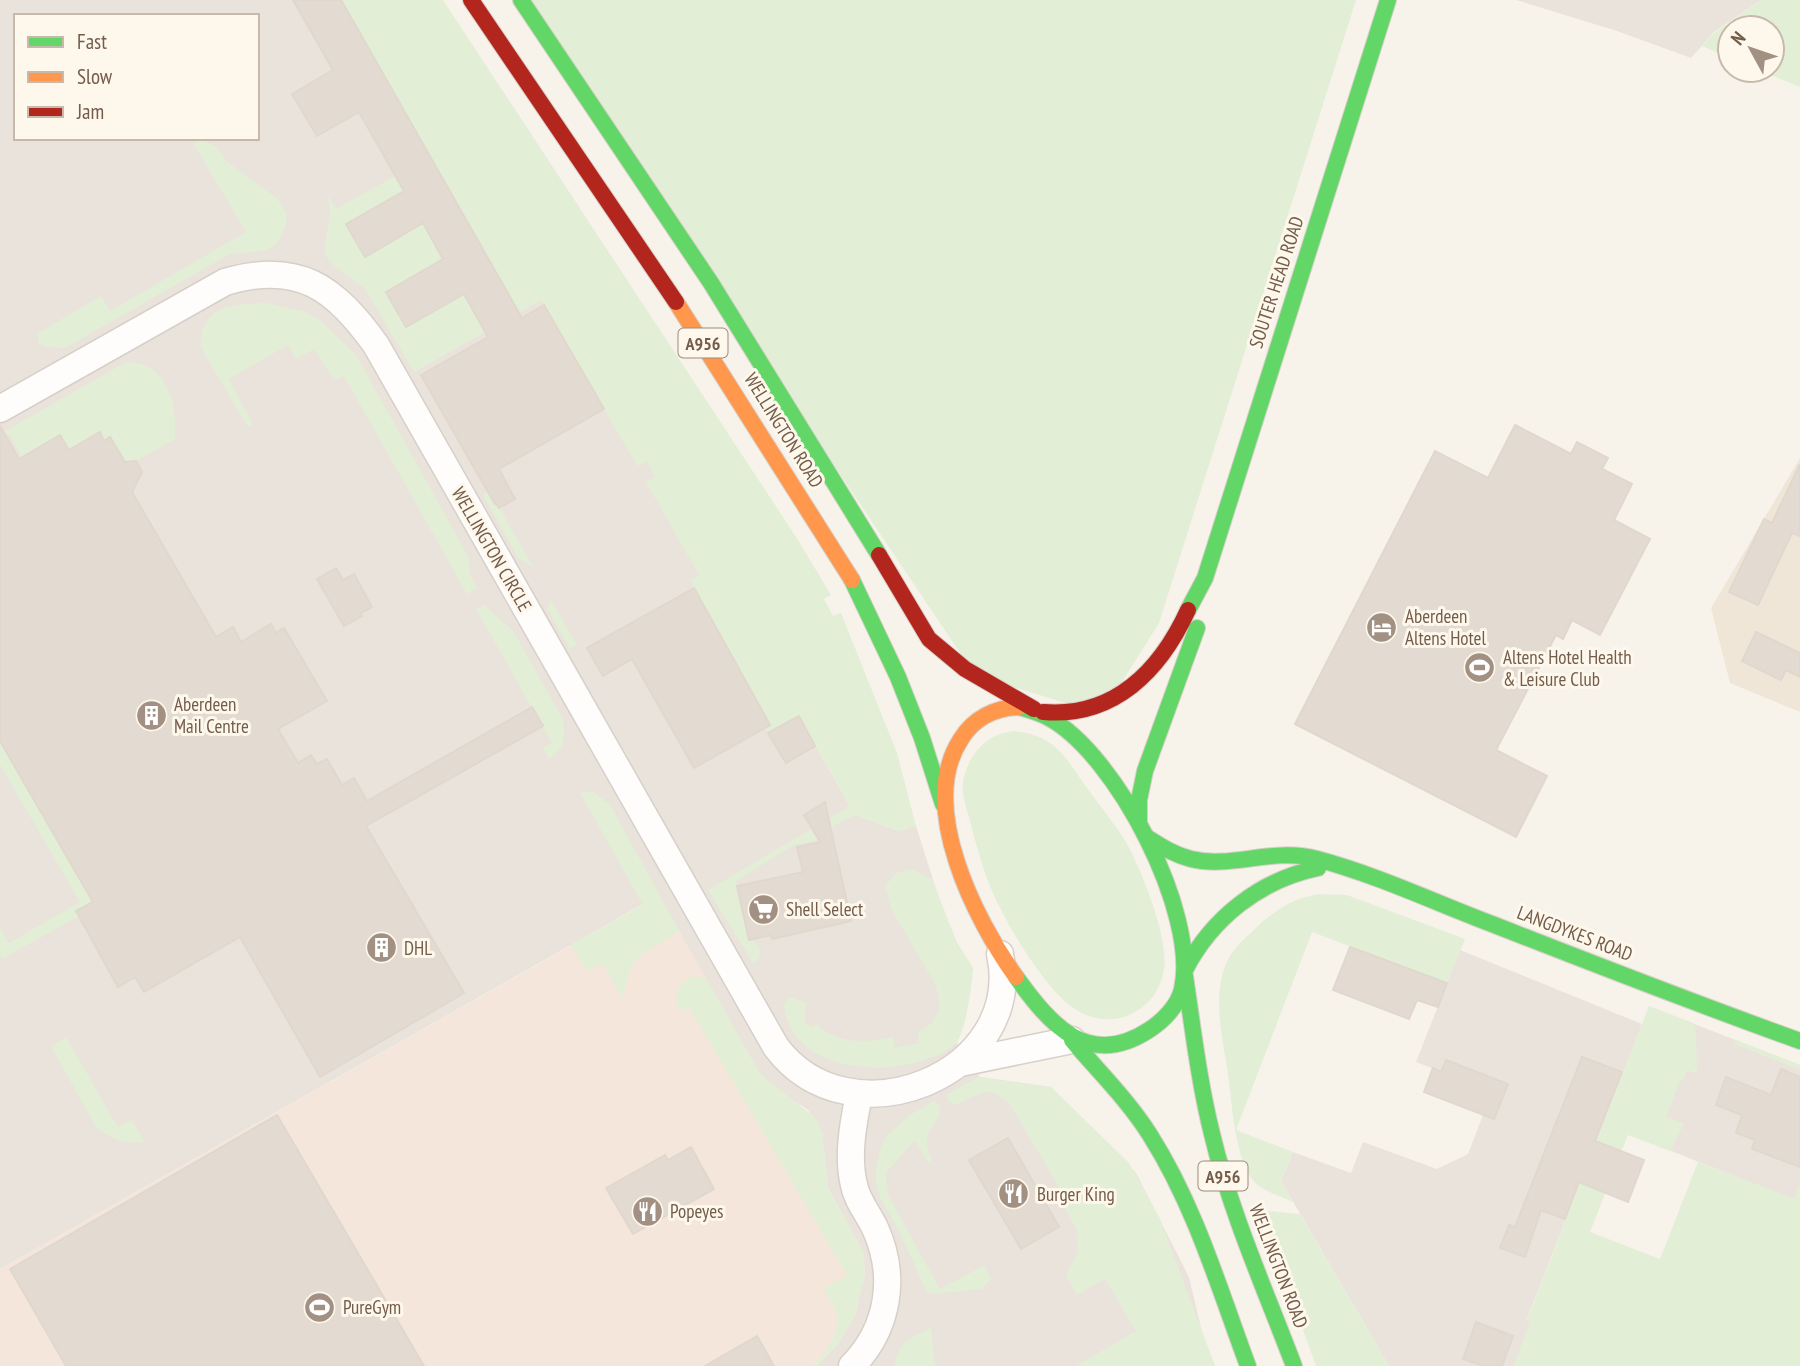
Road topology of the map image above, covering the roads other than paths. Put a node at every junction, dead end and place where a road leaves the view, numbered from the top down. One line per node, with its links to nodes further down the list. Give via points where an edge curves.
1 (471, 0): 7 (main road, WELLINGTON ROAD / A956, via 701,340 851,578 898,677)
2 (521, 0): 6 (main road, WELLINGTON ROAD / A956, via 725,305 929,639 960,666)
3 (1388, 0): 5 (main road, SOUTER HEAD ROAD)
4 (0, 408): 16 (street, WELLINGTON CIRCLE, via 225,282 252,275 294,277 333,295 354,314 376,345 776,1047 812,1081)
5 (1205, 578): 6 (main road, SOUTER HEAD ROAD, via 1171,643 1133,686 1088,710 1066,715); 8 (main road, SOUTER HEAD ROAD, via 1198,625 1142,782)
6 (1039, 711): 7 (main road, A956, via 996,710 965,733 949,765); 8 (main road, A956, via 1088,751)
7 (943, 804): 11 (main road, A956, via 970,899)
8 (1139, 821): 9 (main road, A956)
9 (1148, 838): 10 (main road, LANGDYKES ROAD, via 1194,861 1294,855); 12 (main road, A956, via 1176,912)
10 (1334, 866): 12 (main road, LANGDYKES ROAD, via 1287,874 1265,886 1203,940 1192,952); 14 (main road, LANGDYKES ROAD)
11 (999, 953): 13 (main road, A956, via 1054,1024); 15 (street, WELLINGTON CIRCLE, via 1003,981 997,1009 980,1043)
12 (1185, 973): 13 (main road, A956, via 1171,1010 1142,1034 1107,1044); 19 (main road, WELLINGTON ROAD / A956, via 1216,1153)
13 (1072, 1040): 15 (street, WELLINGTON CIRCLE); 18 (main road, A956, via 1154,1143 1196,1232)
14 (1800, 1041)
15 (960, 1063): 16 (street, WELLINGTON CIRCLE, via 900,1091)
16 (859, 1095): 17 (street, via 852,1175 856,1194 877,1231 888,1279 880,1324)
17 (852, 1366)
18 (1248, 1366)
19 (1294, 1366)

